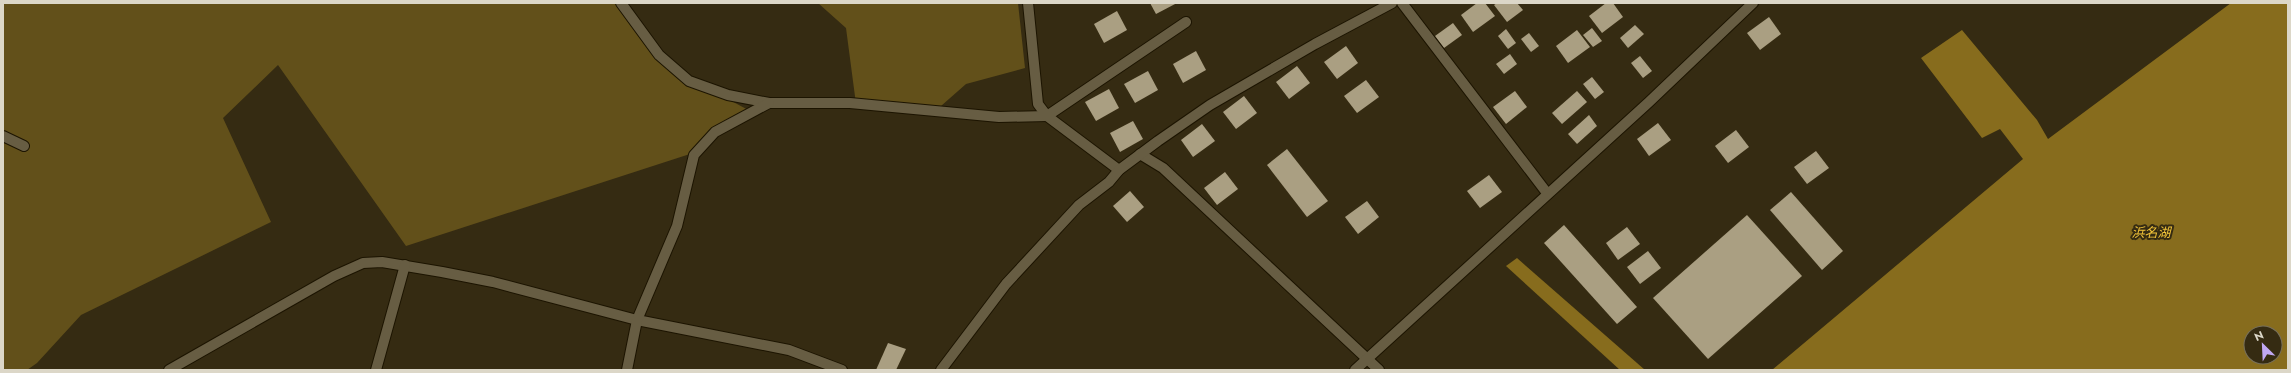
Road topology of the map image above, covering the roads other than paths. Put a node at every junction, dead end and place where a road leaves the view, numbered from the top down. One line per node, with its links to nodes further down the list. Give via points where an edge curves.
1 (621, 3): 7 (street, via 659,55 689,81 728,95)
2 (1028, 3): 8 (street, via 1038,104)
3 (1392, 3): 11 (street, via 1210,105)
4 (1402, 3): 13 (street)
5 (1753, 3): 13 (street)
6 (1186, 22): 8 (street)
7 (769, 103): 8 (street, via 850,104 999,117); 15 (street, via 715,132 694,155 677,226)
8 (1047, 116): 12 (street)
9 (3, 136): 10 (street)
10 (24, 146)
11 (1140, 154): 12 (street); 16 (street, via 1163,168)
12 (1119, 170): 21 (street, via 1110,182 1079,205 1006,284)
13 (1547, 193): 16 (street)
14 (405, 265): 15 (street, via 493,282); 17 (street, via 363,263 334,276); 18 (street)
15 (637, 320): 19 (street); 20 (street, via 789,350)
16 (1367, 360): 22 (street); 23 (street)
17 (169, 370)
18 (376, 370)
19 (627, 370)
20 (842, 370)
21 (941, 370)
22 (1355, 370)
23 (1379, 370)

